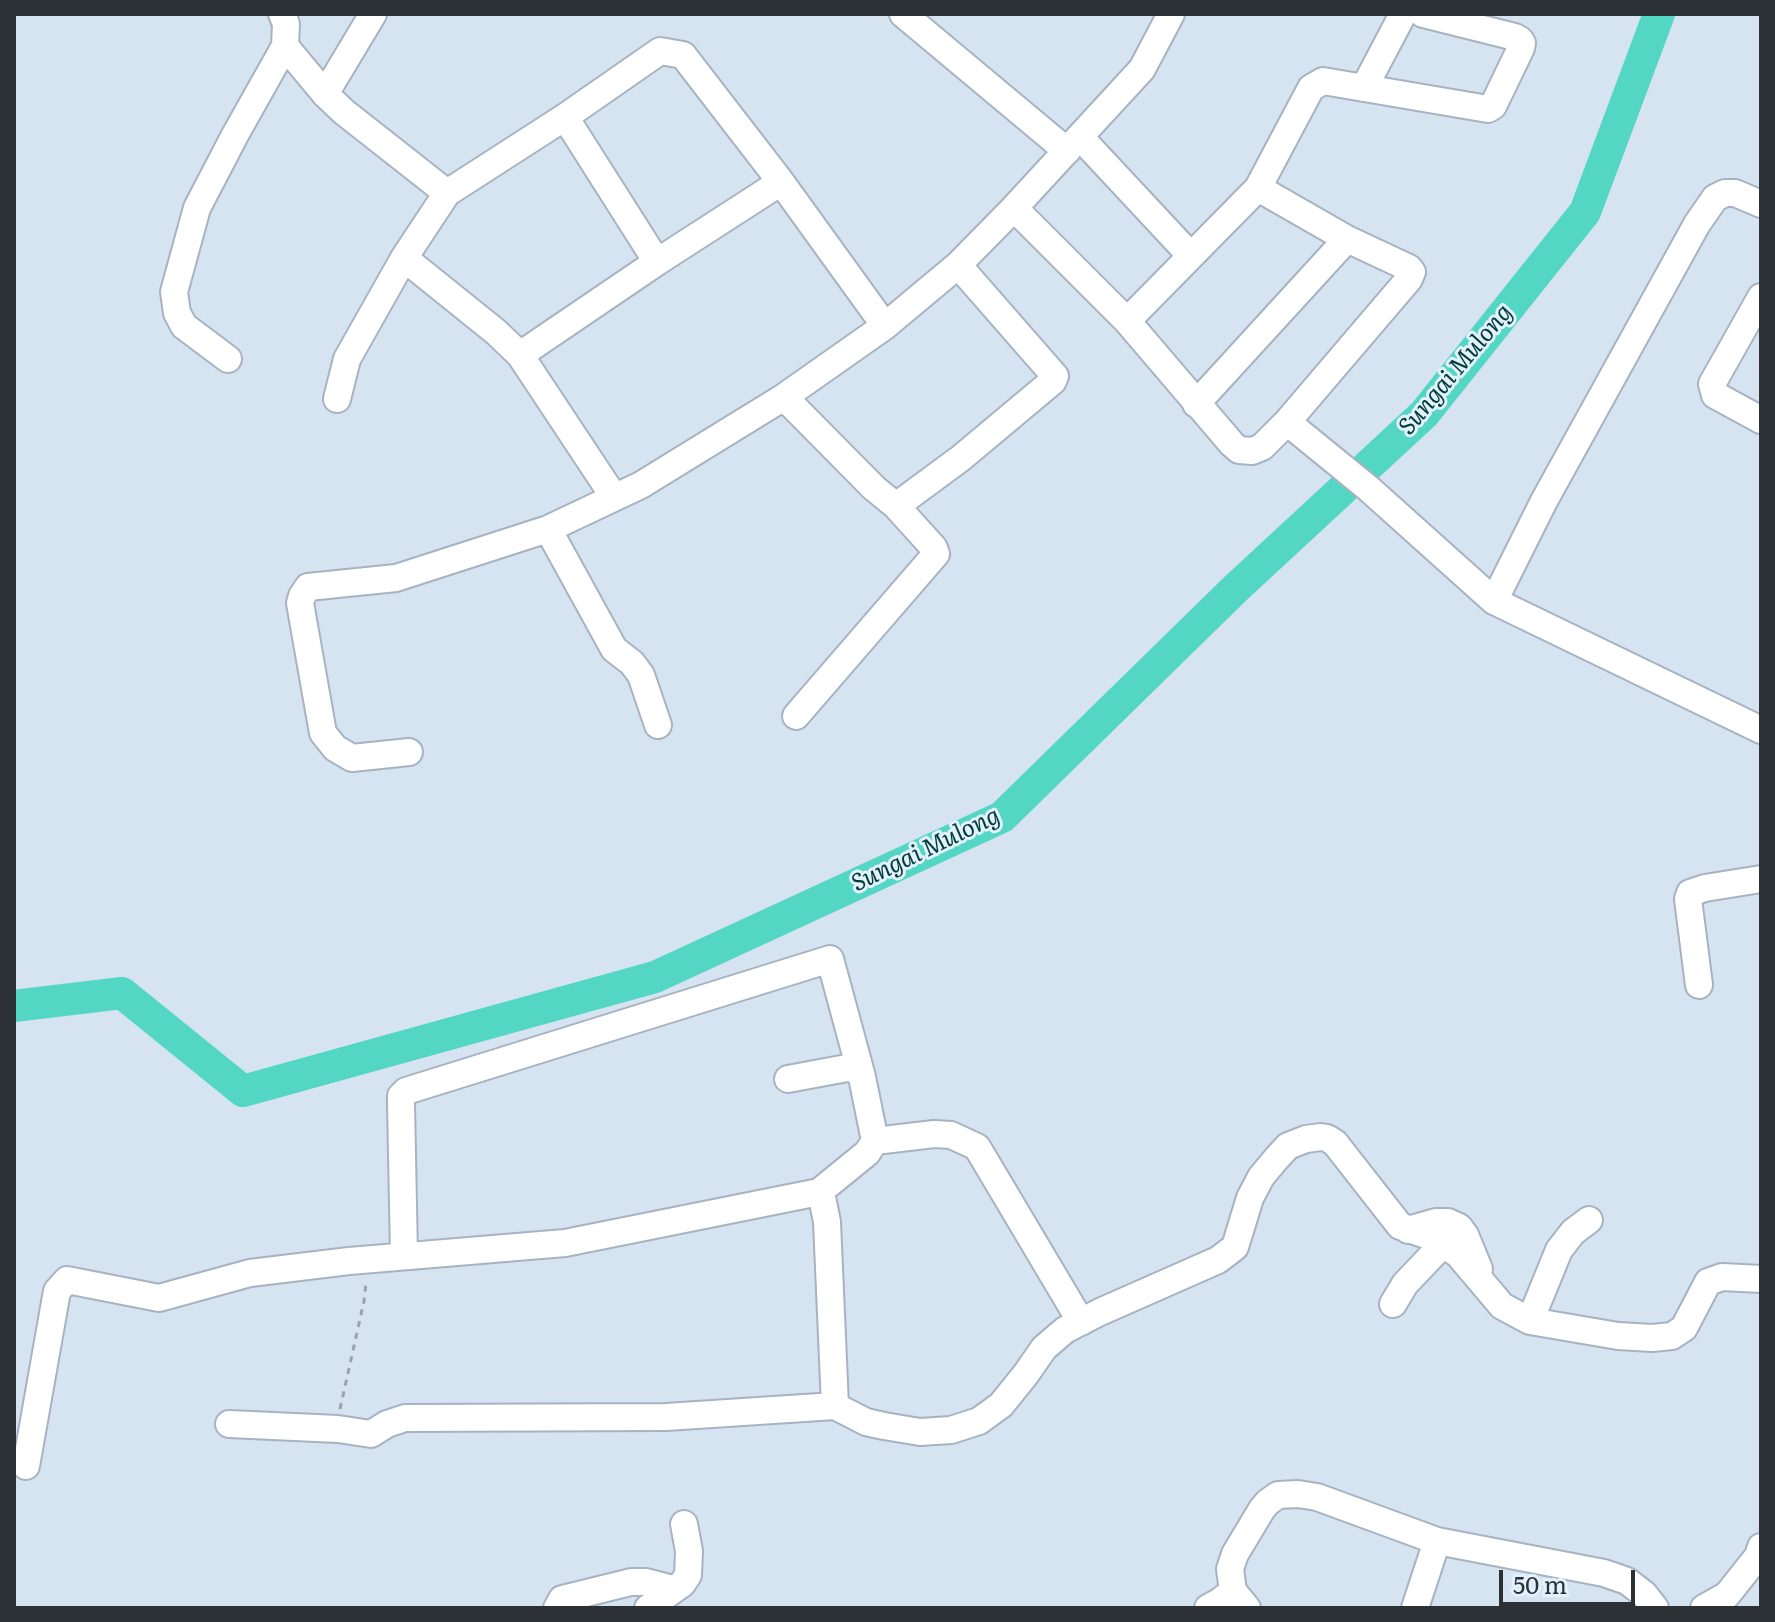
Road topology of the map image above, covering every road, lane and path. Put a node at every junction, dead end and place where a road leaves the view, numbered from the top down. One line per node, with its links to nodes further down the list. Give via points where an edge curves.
1 (282, 14): 7 (street)
2 (373, 14): 9 (street)
3 (903, 14): 11 (street)
4 (1171, 14): 11 (street, via 1142,69)
5 (1403, 14): 8 (street)
6 (1423, 14): 8 (street, via 1520,40 1493,106)
7 (285, 46): 9 (street); 26 (street, via 197,208 174,292 184,326)
8 (1364, 88): 13 (street, via 1323,81 1311,88)
9 (325, 94): 14 (street)
10 (565, 117): 12 (street, via 660,51 683,55); 14 (street); 20 (street)
11 (1074, 144): 16 (street); 18 (street)
12 (781, 182): 20 (street); 24 (street)
13 (1258, 188): 17 (street); 18 (street)
14 (447, 193): 19 (street)
15 (1761, 204): 35 (street, via 1725,193 1715,198 1697,224)
16 (1014, 208): 21 (street); 23 (street)
17 (1347, 239): 29 (street); 31 (street, via 1412,272)
18 (1191, 256): 23 (street)
19 (404, 258): 25 (street); 28 (street, via 347,359)
20 (657, 262): 25 (street)
21 (958, 265): 24 (street); 33 (street, via 1055,376)
22 (1761, 297): 30 (street, via 1712,384 1715,395)
23 (1127, 321): 29 (street)
24 (885, 326): 27 (street)
25 (520, 355): 32 (street)
26 (228, 359)
27 (784, 397): 32 (street); 33 (street)
28 (337, 399)
29 (1196, 404): 31 (street, via 1239,450 1252,451)
30 (1761, 420)
31 (1294, 429): 35 (street)
32 (614, 497): 34 (street)
33 (896, 506): 36 (street, via 936,554)
34 (548, 529): 37 (street, via 614,649 641,675); 39 (street, via 396,578 308,587 302,596 323,733 352,758)
35 (1494, 601): 38 (street)
36 (796, 716)
37 (658, 725)
38 (1761, 730)
39 (409, 752)
40 (1761, 879): 41 (street, via 1690,893)
41 (1699, 985)
42 (862, 1077): 43 (street, via 847,1068); 44 (street); 49 (street, via 830,959 406,1091 401,1096)
43 (788, 1079)
44 (875, 1141): 45 (street); 55 (street, via 934,1134 977,1147)
45 (819, 1192): 49 (street, via 565,1243); 56 (street, via 827,1222)
46 (1589, 1220): 54 (street, via 1559,1250)
47 (1408, 1230): 48 (street); 52 (street, via 1436,1222 1459,1227); 55 (street, via 1335,1143 1321,1137 1306,1139 1288,1146 1261,1177 1235,1247 1218,1260)
48 (1444, 1243): 52 (street); 53 (street)
49 (404, 1256): 50 (street)
50 (367, 1259): 58 (path, via 364,1301); 59 (street, via 250,1273 159,1298 67,1280 57,1291)
51 (1761, 1279): 54 (street, via 1722,1277 1708,1282 1684,1328 1672,1336 1618,1336)
52 (1481, 1280): 54 (street, via 1502,1306)
53 (1393, 1304)
54 (1530, 1321)
55 (1081, 1322): 56 (street, via 1044,1348 1001,1405 979,1421 920,1432 866,1422)
56 (835, 1406): 58 (street, via 666,1417 405,1418 371,1434)
57 (229, 1424): 58 (street)
58 (338, 1429)
59 (26, 1466)
60 (684, 1524): 63 (street, via 688,1575)
61 (1437, 1541): 64 (street, via 1317,1497 1278,1495 1262,1509 1235,1554 1230,1569); 68 (street); 69 (street, via 1604,1573 1627,1581)
62 (1761, 1547): 70 (street, via 1727,1595)
63 (673, 1589): 65 (street, via 631,1582 562,1599); 66 (street)
64 (1240, 1600): 67 (street)
65 (557, 1608)
66 (648, 1608)
67 (1208, 1608)
68 (1415, 1608)
69 (1655, 1608)
70 (1704, 1608)

